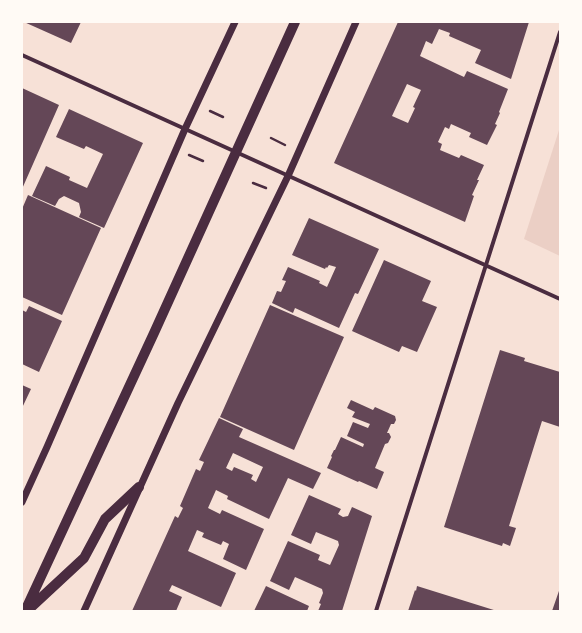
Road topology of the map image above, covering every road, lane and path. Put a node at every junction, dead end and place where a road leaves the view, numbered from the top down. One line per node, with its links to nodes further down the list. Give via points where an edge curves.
1 (235, 22): 10 (street)
2 (289, 22): 6 (main road)
3 (295, 22): 6 (main road)
4 (356, 22): 16 (street)
5 (560, 32): 19 (street)
6 (289, 36): 13 (main road)
7 (22, 55): 10 (street)
8 (208, 110): 9 (path)
9 (224, 117)
10 (185, 129): 13 (street); 22 (street)
11 (271, 138): 12 (path)
12 (287, 146)
13 (236, 152): 16 (street); 23 (main road)
14 (188, 154): 15 (path)
15 (203, 161)
16 (288, 176): 19 (street); 21 (street)
17 (253, 183): 18 (path)
18 (266, 188)
19 (485, 265): 20 (street); 25 (street)
20 (560, 299)
21 (139, 487): 23 (main road, via 105,519 84,558); 24 (street)
22 (22, 502)
23 (26, 611)
24 (84, 611)
25 (376, 611)

